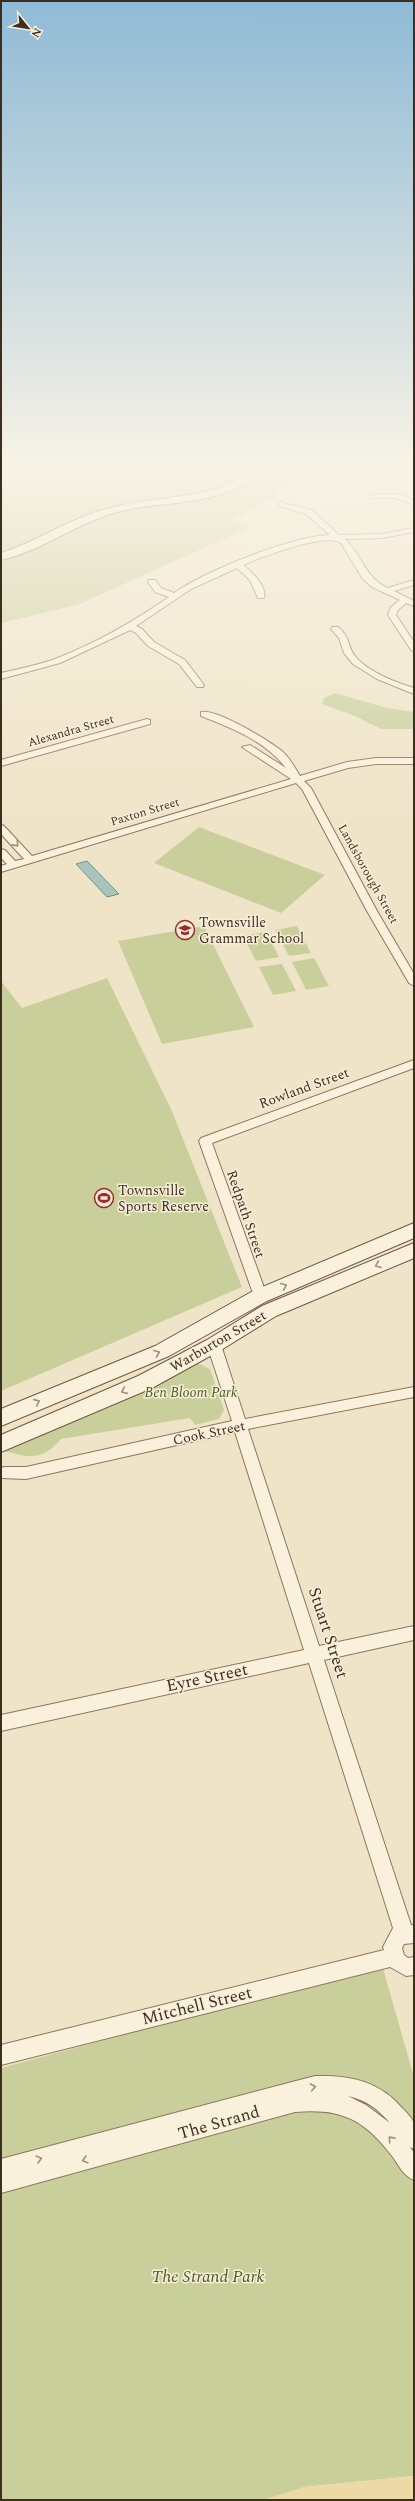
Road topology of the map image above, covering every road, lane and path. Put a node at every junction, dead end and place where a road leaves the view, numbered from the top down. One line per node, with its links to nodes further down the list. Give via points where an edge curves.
1 (156, 587): 7 (street)
2 (191, 587): 7 (street)
3 (259, 587): 8 (street)
4 (381, 587): 6 (street)
5 (400, 587): 6 (street)
6 (387, 591): 9 (street)
7 (174, 596): 11 (street)
8 (261, 596)
9 (404, 601): 10 (street); 13 (street, via 394,609 392,615)
10 (414, 604)
11 (131, 627): 14 (street, via 57,661); 15 (street, via 151,644 182,662)
12 (335, 629): 16 (street, via 345,637 348,653 362,666)
13 (414, 648)
14 (1, 676)
15 (200, 685)
16 (414, 691)
17 (204, 714): 22 (street, Landsborough Street, via 250,733 291,765)
18 (148, 722): 21 (street, Alexandra Street)
19 (247, 747): 22 (street, Landsborough Street)
20 (414, 761): 22 (street, Paxton Street, via 362,762)
21 (1, 764)
22 (297, 779): 25 (street, Paxton Street); 28 (street, Landsborough Street, via 307,789 372,911)
23 (1, 828): 25 (street, one-way to 25)
24 (1, 852): 26 (street)
25 (30, 860): 26 (street, Paxton Street)
26 (13, 865): 27 (street, Paxton Street)
27 (1, 869)
28 (414, 983)
29 (414, 1064): 30 (street, Rowland Street)
30 (205, 1141): 33 (street, Redpath Street)
31 (414, 1230): 33 (main road, Warburton Street, one-way to 31)
32 (414, 1250): 34 (main road, Warburton Street, one-way to 34, via 269,1311)
33 (260, 1296): 36 (main road, Warburton Street, one-way to 33, via 162,1351)
34 (214, 1345): 37 (street, Stuart Street); 38 (main road, Warburton Street, one-way to 38, via 145,1382)
35 (414, 1392): 37 (street, Cook Street)
36 (1, 1418)
37 (241, 1425): 39 (street, Cook Street, via 26,1473); 41 (street, Stuart Street)
38 (1, 1444)
39 (4, 1473)
40 (414, 1633): 41 (street, Eyre Street)
41 (315, 1654): 42 (street, Eyre Street); 43 (street, Stuart Street)
42 (1, 1724)
43 (409, 1934): 44 (street, via 393,1942)
44 (394, 1957): 45 (street, via 401,1965); 46 (street, Mitchell Street)
45 (414, 1966)
46 (1, 2055)
47 (414, 2138): 48 (street, The Strand, one-way to 47, via 315,2086 335,2084 364,2090 394,2111)
48 (1, 2169)
49 (414, 2170): 50 (street, The Strand, one-way to 50, via 382,2129 357,2110 333,2101 295,2102)
50 (1, 2183)

